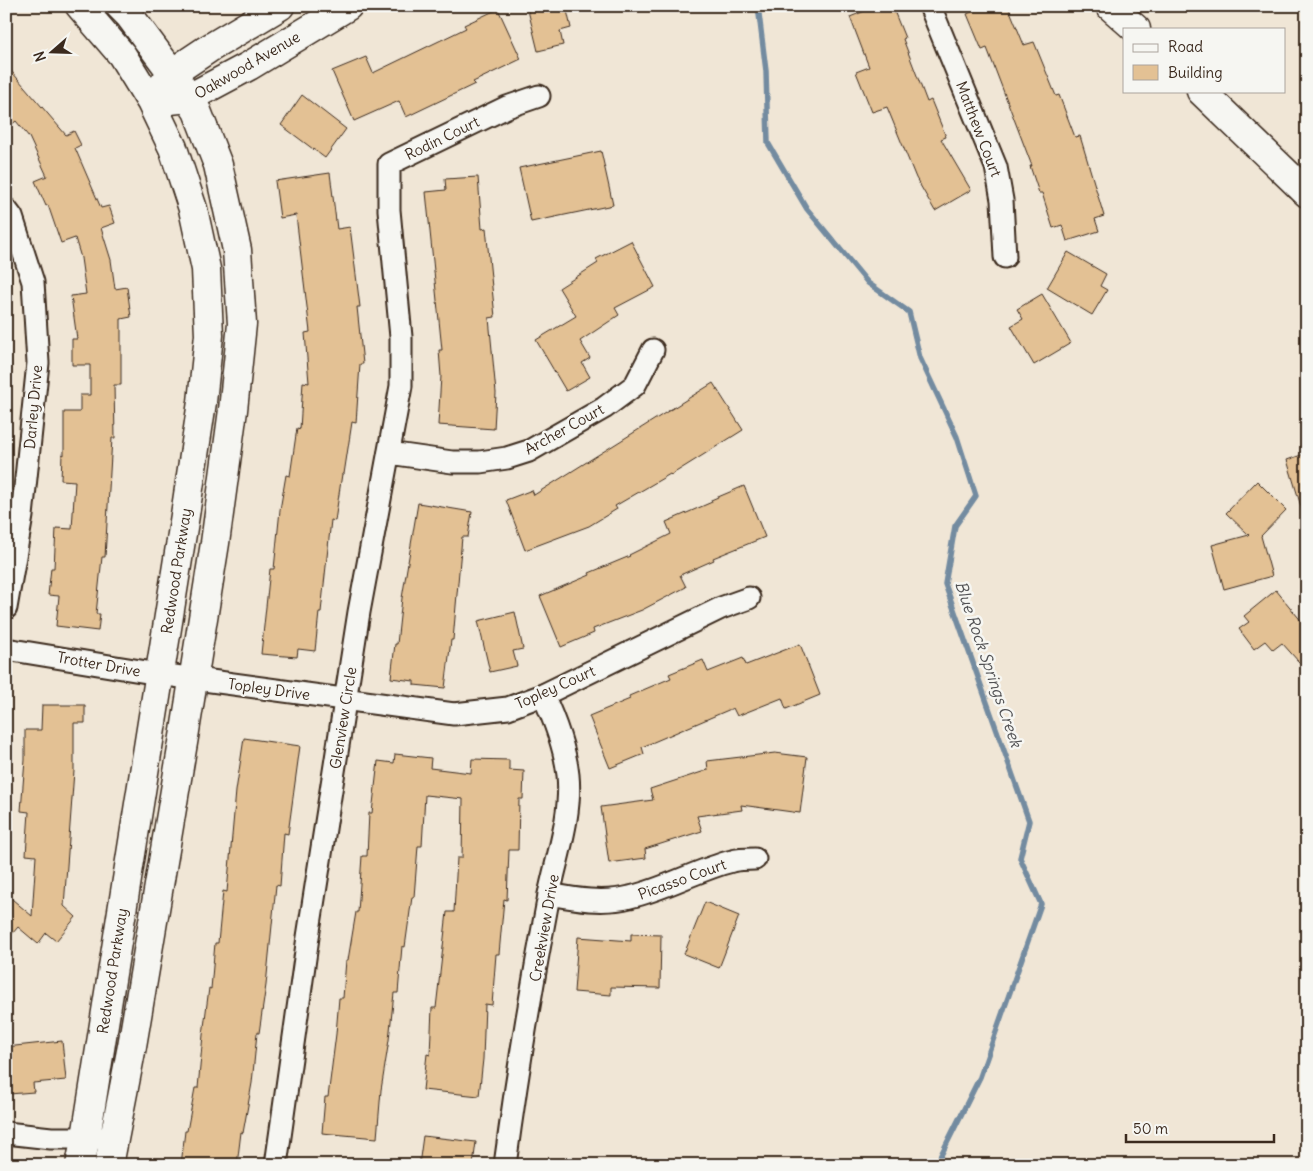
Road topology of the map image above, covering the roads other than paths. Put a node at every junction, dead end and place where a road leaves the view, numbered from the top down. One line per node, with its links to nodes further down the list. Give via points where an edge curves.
1 (80, 6): 12 (main road, Redwood Parkway, via 122,56)
2 (120, 6): 8 (main road)
3 (280, 6): 8 (main road, Oakwood Avenue)
4 (348, 6): 11 (main road, Oakwood Avenue)
5 (930, 6): 15 (street, Matthew Court, via 996,167 1002,200)
6 (1110, 6): 7 (main road)
7 (1135, 28)
8 (172, 73): 11 (main road); 12 (main road, Oakwood Avenue)
9 (1202, 92): 13 (main road)
10 (539, 96): 16 (street, Rodin Court, via 508,107 389,164 389,210)
11 (189, 98): 12 (main road, Oakwood Avenue); 23 (main road, via 218,165 236,250 242,324 215,543)
12 (151, 102): 22 (main road, Redwood Parkway, via 173,148 193,209 206,269 209,335 202,402)
13 (1307, 194)
14 (6, 208): 20 (street, Darley Drive, via 12,217 33,282 38,364 22,516)
15 (1005, 257)
16 (396, 271): 18 (street, Glenview Circle, via 401,386)
17 (653, 350): 18 (street, Archer Court, via 635,385 604,408 529,451 480,462 452,462)
18 (389, 453): 25 (street, Glenview Circle, via 358,612)
19 (749, 598): 24 (street, Topley Court, via 721,608)
20 (6, 608)
21 (6, 649): 22 (street, Trotter Drive)
22 (159, 674): 23 (street, Trotter Drive); 29 (main road, Redwood Parkway)
23 (192, 678): 25 (street, Topley Drive); 30 (main road, via 184,741)
24 (543, 696): 25 (street, Topley Court, via 508,708 454,714); 27 (street, Creekview Drive, via 556,724 568,776 568,812)
25 (346, 700): 33 (street, Glenview Circle)
26 (755, 859): 27 (street, Picasso Court, via 734,860 628,898 601,901)
27 (550, 894): 34 (street, Creekview Drive)
28 (6, 1133): 29 (street, via 51,1138)
29 (86, 1137): 30 (street); 31 (main road, Redwood Parkway)
30 (115, 1138): 32 (main road)
31 (80, 1165)
32 (109, 1165)
33 (276, 1165)
34 (504, 1165)

